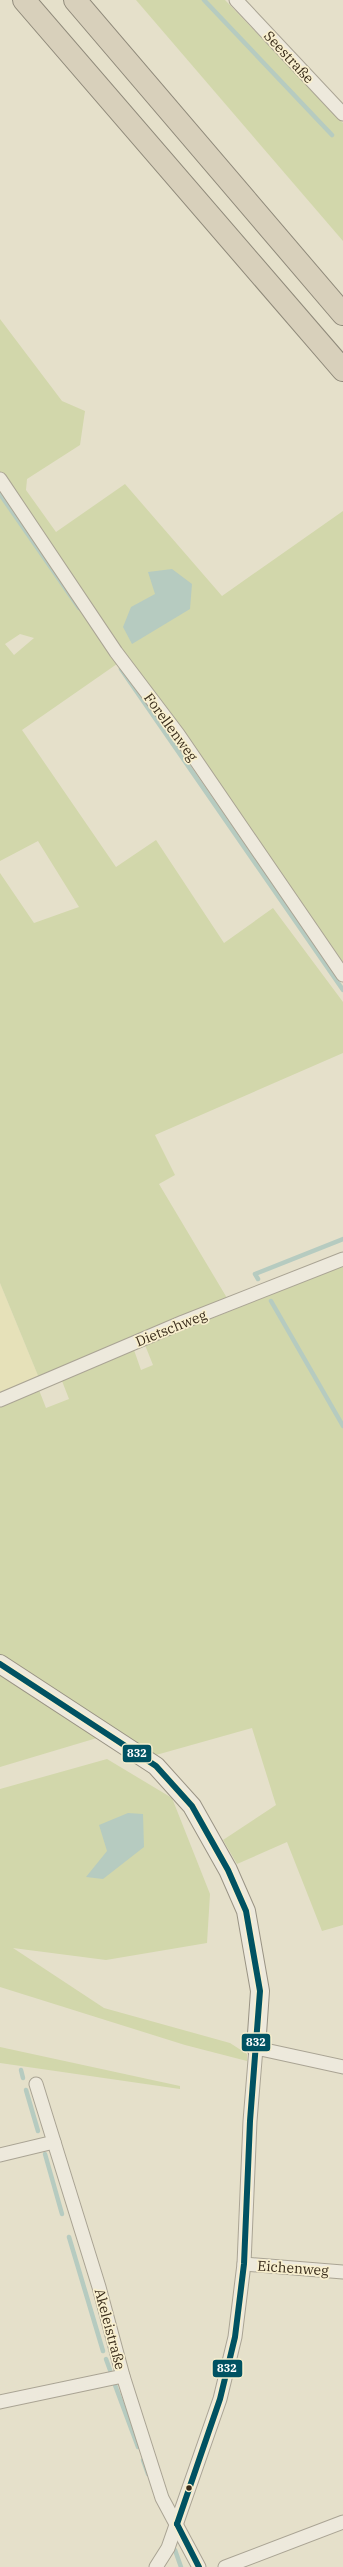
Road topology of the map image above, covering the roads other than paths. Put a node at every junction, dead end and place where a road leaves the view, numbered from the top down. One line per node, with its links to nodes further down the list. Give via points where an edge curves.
1 (24, 0): 6 (highway)
2 (75, 0): 5 (highway)
3 (236, 0): 4 (street, Seestraße)
4 (343, 114)
5 (343, 314)
6 (343, 370)
7 (0, 479): 8 (street, Forellenweg, via 116,652 178,734)
8 (343, 975)
9 (343, 1259): 10 (street, Dietschweg, via 183,1322)
10 (0, 1400)
11 (0, 1664): 12 (street, via 156,1766 192,1806 228,1870 246,1911 260,1991)
12 (256, 2048): 13 (street); 17 (street)
13 (343, 2067)
14 (36, 2084): 15 (street, Akeleistraße)
15 (54, 2142): 16 (street); 19 (street, Akeleistraße, via 99,2287)
16 (0, 2155)
17 (244, 2264): 18 (street, Eichenweg); 22 (street, via 235,2337 220,2399)
18 (343, 2272)
19 (122, 2376): 20 (street); 22 (street, Akeleistraße, via 162,2498)
20 (0, 2402)
21 (343, 2522): 25 (street)
22 (177, 2524): 23 (street, via 168,2548); 24 (street, Akeleistraße)
23 (156, 2567)
24 (199, 2567)
25 (225, 2567)

